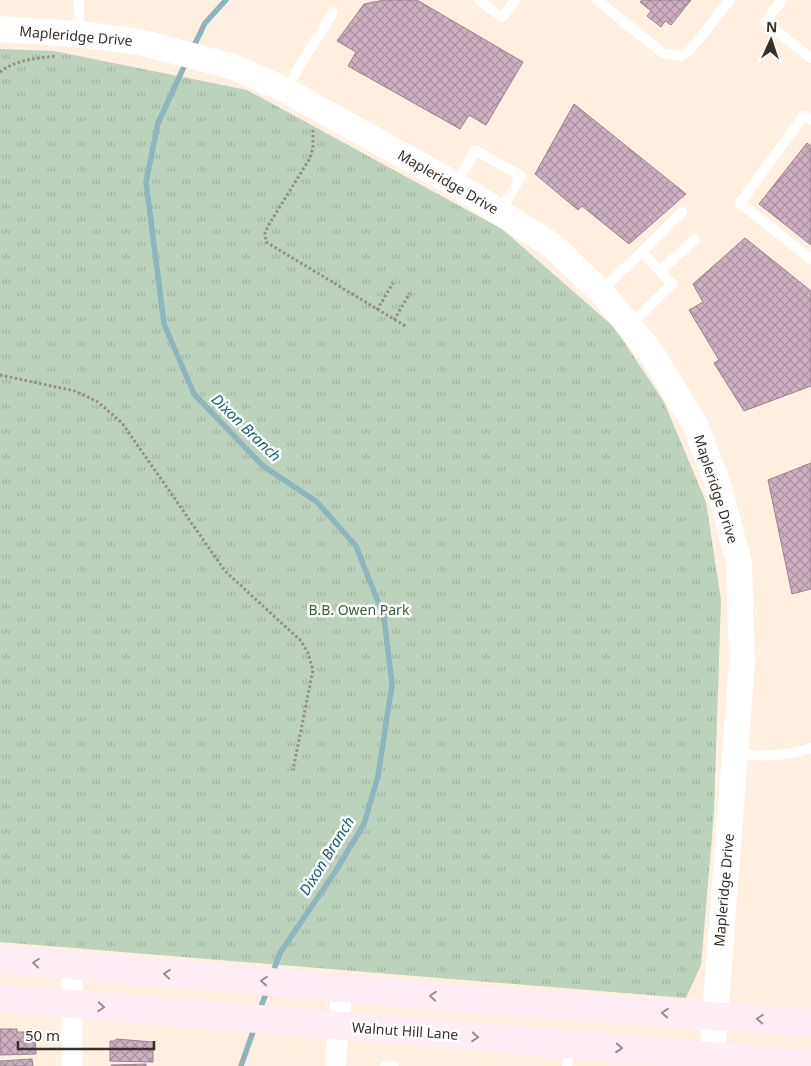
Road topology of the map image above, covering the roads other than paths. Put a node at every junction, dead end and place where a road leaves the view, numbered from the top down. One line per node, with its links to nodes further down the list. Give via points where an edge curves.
1 (79, 0): 9 (lane)
2 (479, 0): 3 (lane, via 502,17)
3 (516, 0)
4 (597, 0): 5 (lane, via 663,53 680,56 690,50)
5 (730, 0)
6 (782, 0): 10 (lane, via 765,22)
7 (333, 12): 11 (lane)
8 (0, 29): 9 (street, Mapleridge Drive)
9 (78, 34): 11 (street, Mapleridge Drive, via 140,42 234,67)
10 (811, 58)
11 (286, 90): 13 (street, Mapleridge Drive)
12 (811, 120): 18 (lane, via 804,116 740,203)
13 (456, 185): 14 (street, Mapleridge Drive); 14 (lane, via 475,150 522,176)
14 (500, 212): 20 (street, Mapleridge Drive, via 553,246)
15 (682, 212): 17 (lane)
16 (695, 239): 19 (lane)
17 (642, 252): 19 (lane); 20 (lane)
18 (811, 259)
19 (660, 271): 21 (lane, via 672,284)
20 (600, 292): 21 (street, Mapleridge Drive)
21 (629, 326): 23 (street, Mapleridge Drive, via 652,354 695,425 718,488 739,563 742,661)
22 (811, 748): 23 (lane, via 764,756)
23 (735, 754): 29 (street, Mapleridge Drive)
24 (0, 959): 25 (main road, one-way to 24)
25 (72, 966): 26 (main road, one-way to 25); 28 (street)
26 (342, 988): 29 (main road, one-way to 26); 31 (street)
27 (0, 998): 28 (main road, Walnut Hill Lane)
28 (71, 1005): 31 (main road, Walnut Hill Lane, one-way to 31); 35 (street)
29 (714, 1016): 30 (main road, one-way to 29); 33 (street, Mapleridge Drive)
30 (811, 1023)
31 (339, 1026): 32 (main road, Walnut Hill Lane, one-way to 32); 36 (street)
32 (569, 1055): 33 (main road, Walnut Hill Lane, one-way to 33)
33 (712, 1061): 34 (main road, Walnut Hill Lane)
34 (811, 1064)
35 (72, 1066)
36 (334, 1066)
37 (385, 1066): 38 (lane)
38 (392, 1066)

